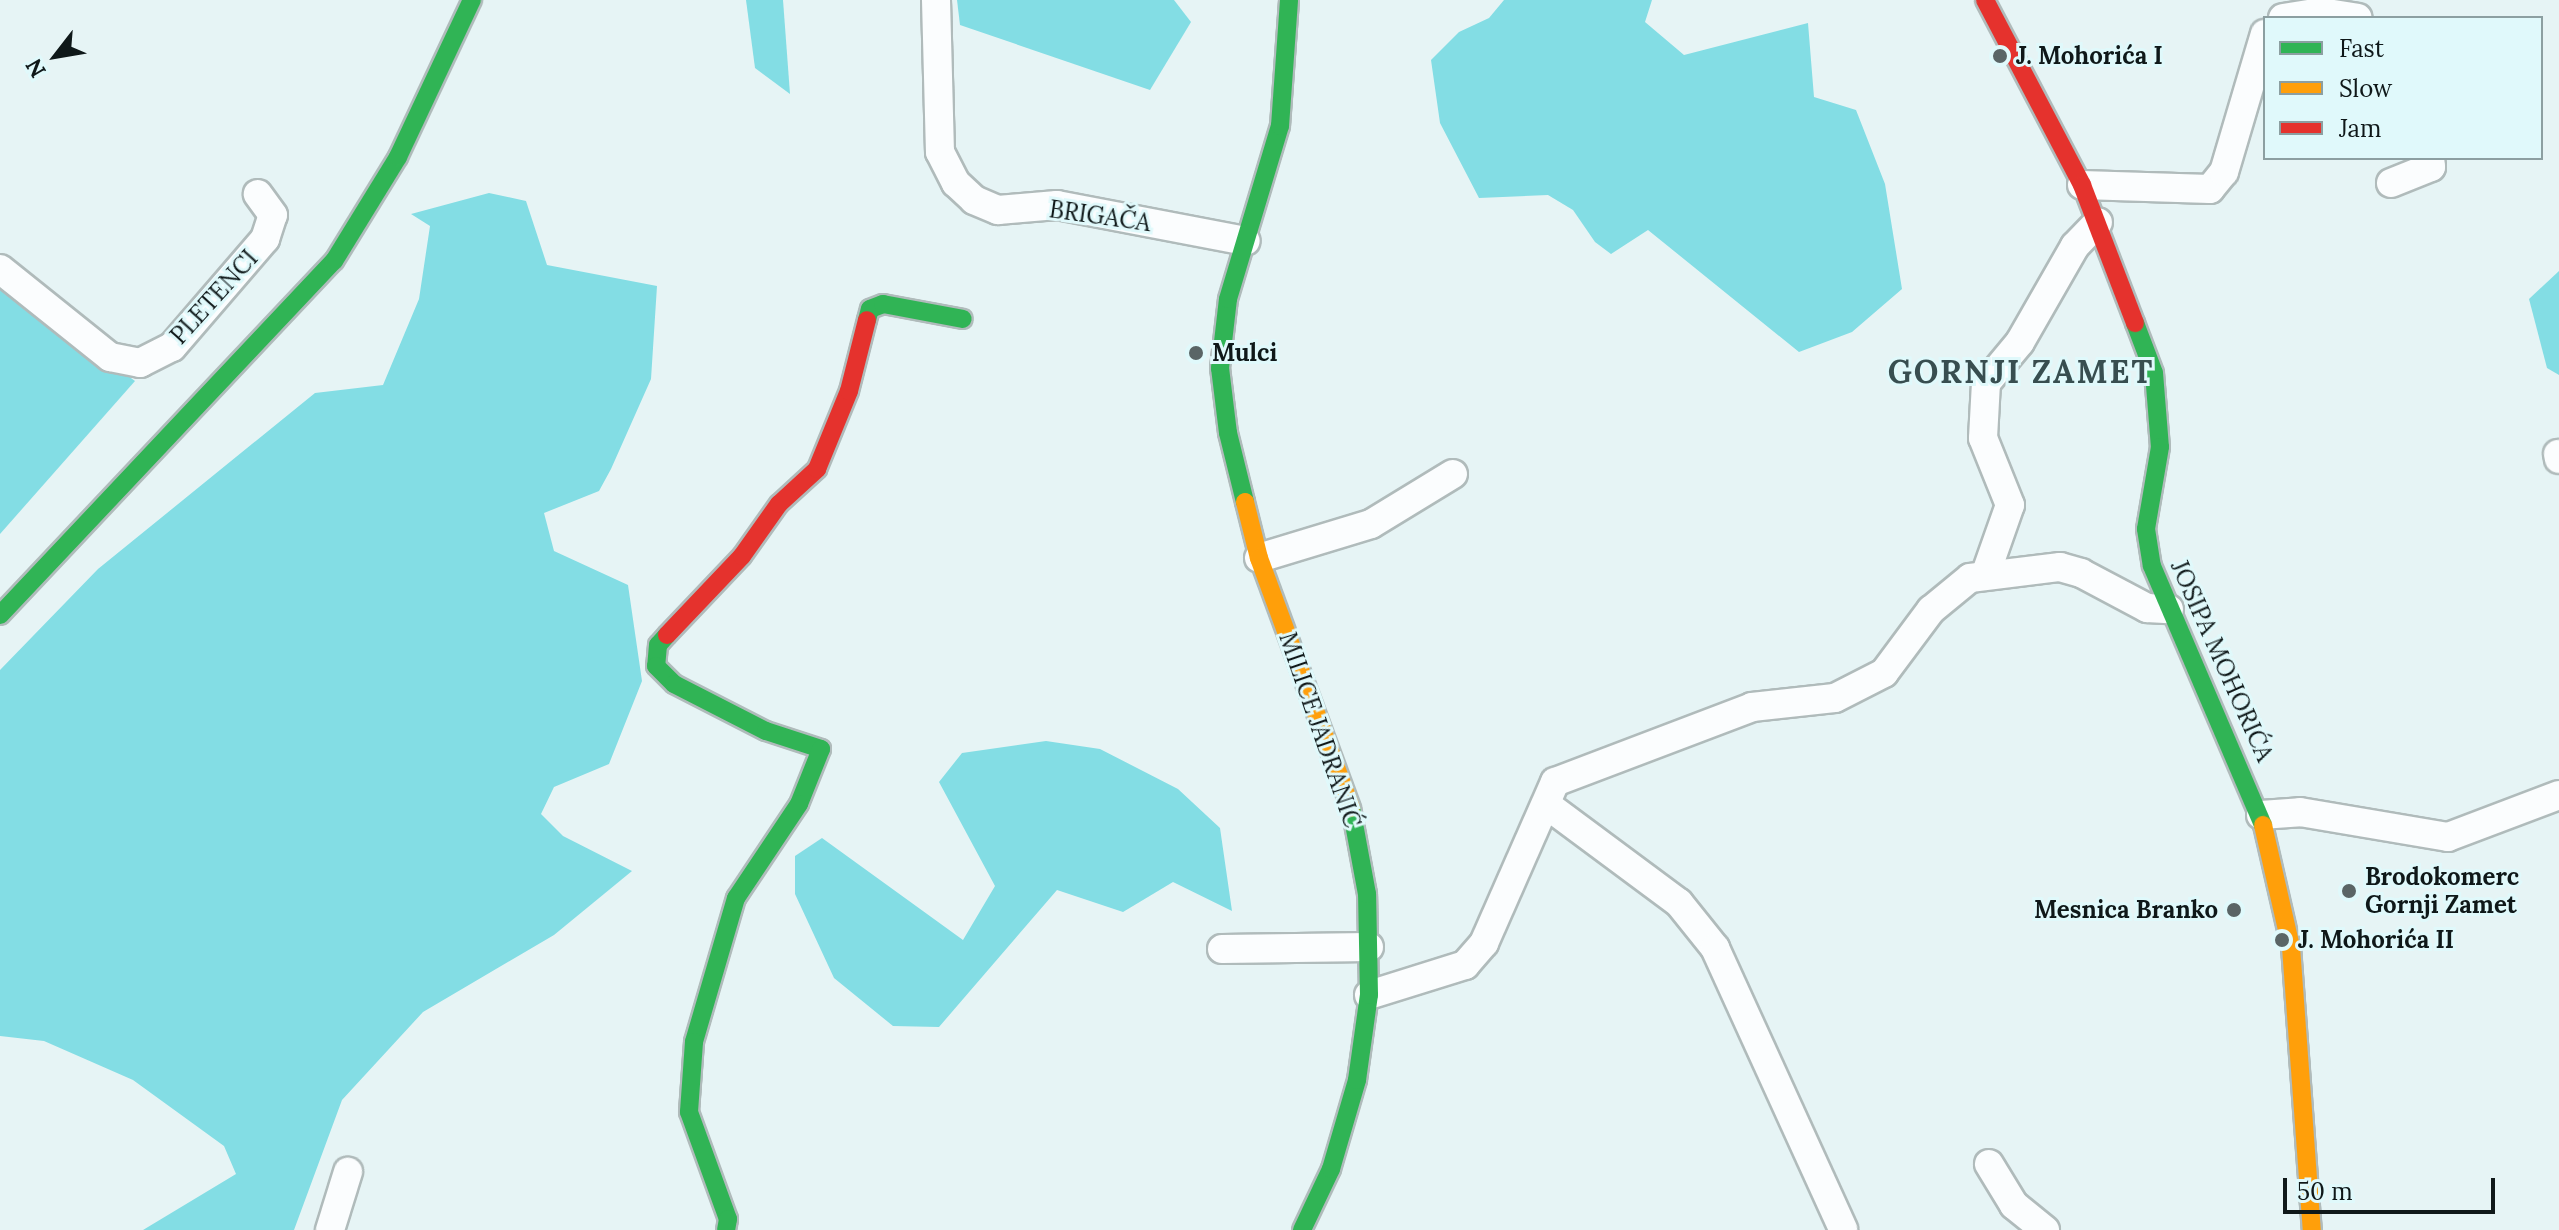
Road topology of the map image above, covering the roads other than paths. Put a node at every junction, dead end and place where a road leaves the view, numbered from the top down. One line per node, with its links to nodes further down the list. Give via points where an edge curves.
1 (472, 0): 20 (street, via 398,157 334,261)
2 (936, 0): 13 (street, BRIGAČA, via 940,152 956,183 974,200 998,210 1057,205)
3 (1289, 0): 13 (street, MILICE JADRANIĆ, via 1280,126)
4 (1985, 0): 10 (street, JOSIPA MOHORIĆA)
5 (2296, 16): 6 (street)
6 (2346, 16)
7 (2263, 41): 10 (street, via 2224,172 2210,189)
8 (2430, 160): 9 (street, via 2431,167)
9 (2391, 183)
10 (2082, 185): 12 (street, JOSIPA MOHORIĆA)
11 (258, 194): 14 (street, PLETENCI, via 273,215 265,239 172,347 140,363 110,357)
12 (2098, 222): 18 (street, via 2075,246 2020,342 1986,383 1983,438 2010,505); 19 (street, JOSIPA MOHORIĆA, via 2154,373 2160,447 2146,529 2152,566)
13 (1246, 241): 17 (street, MILICE JADRANIĆ, via 1228,299 1220,368 1228,433)
14 (0, 269)
15 (963, 319): 31 (street, via 883,304 870,309 849,391 817,469 779,504 742,556 658,645 656,666 674,684 766,731 821,749 799,804 736,898 694,1042 689,1112 728,1219)
16 (1453, 474): 17 (street, via 1371,524)
17 (1259, 558): 24 (street, MILICE JADRANIĆ, via 1353,815 1367,894)
18 (1986, 573): 19 (street, via 2060,567 2147,608); 22 (street, via 1954,588 1884,673 1835,698 1752,707 1555,782)
19 (2169, 609): 23 (street, JOSIPA MOHORIĆA)
20 (0, 615)
21 (2559, 797): 23 (street, via 2448,837 2300,812)
22 (1547, 805): 26 (street, via 1511,892 1484,943 1465,965); 29 (street, via 1679,903 1715,948)
23 (2261, 815): 34 (street, JOSIPA MOHORIĆA, via 2291,947)
24 (1369, 947): 25 (street); 26 (street, MILICE JADRANIĆ)
25 (1222, 949)
26 (1369, 995): 32 (street, MILICE JADRANIĆ, via 1346,1120 1331,1169)
27 (1989, 1164): 33 (street, via 2014,1205)
28 (348, 1172): 30 (street)
29 (1843, 1229)
30 (330, 1230)
31 (726, 1230)
32 (1302, 1230)
33 (2045, 1230)
34 (2312, 1230)

